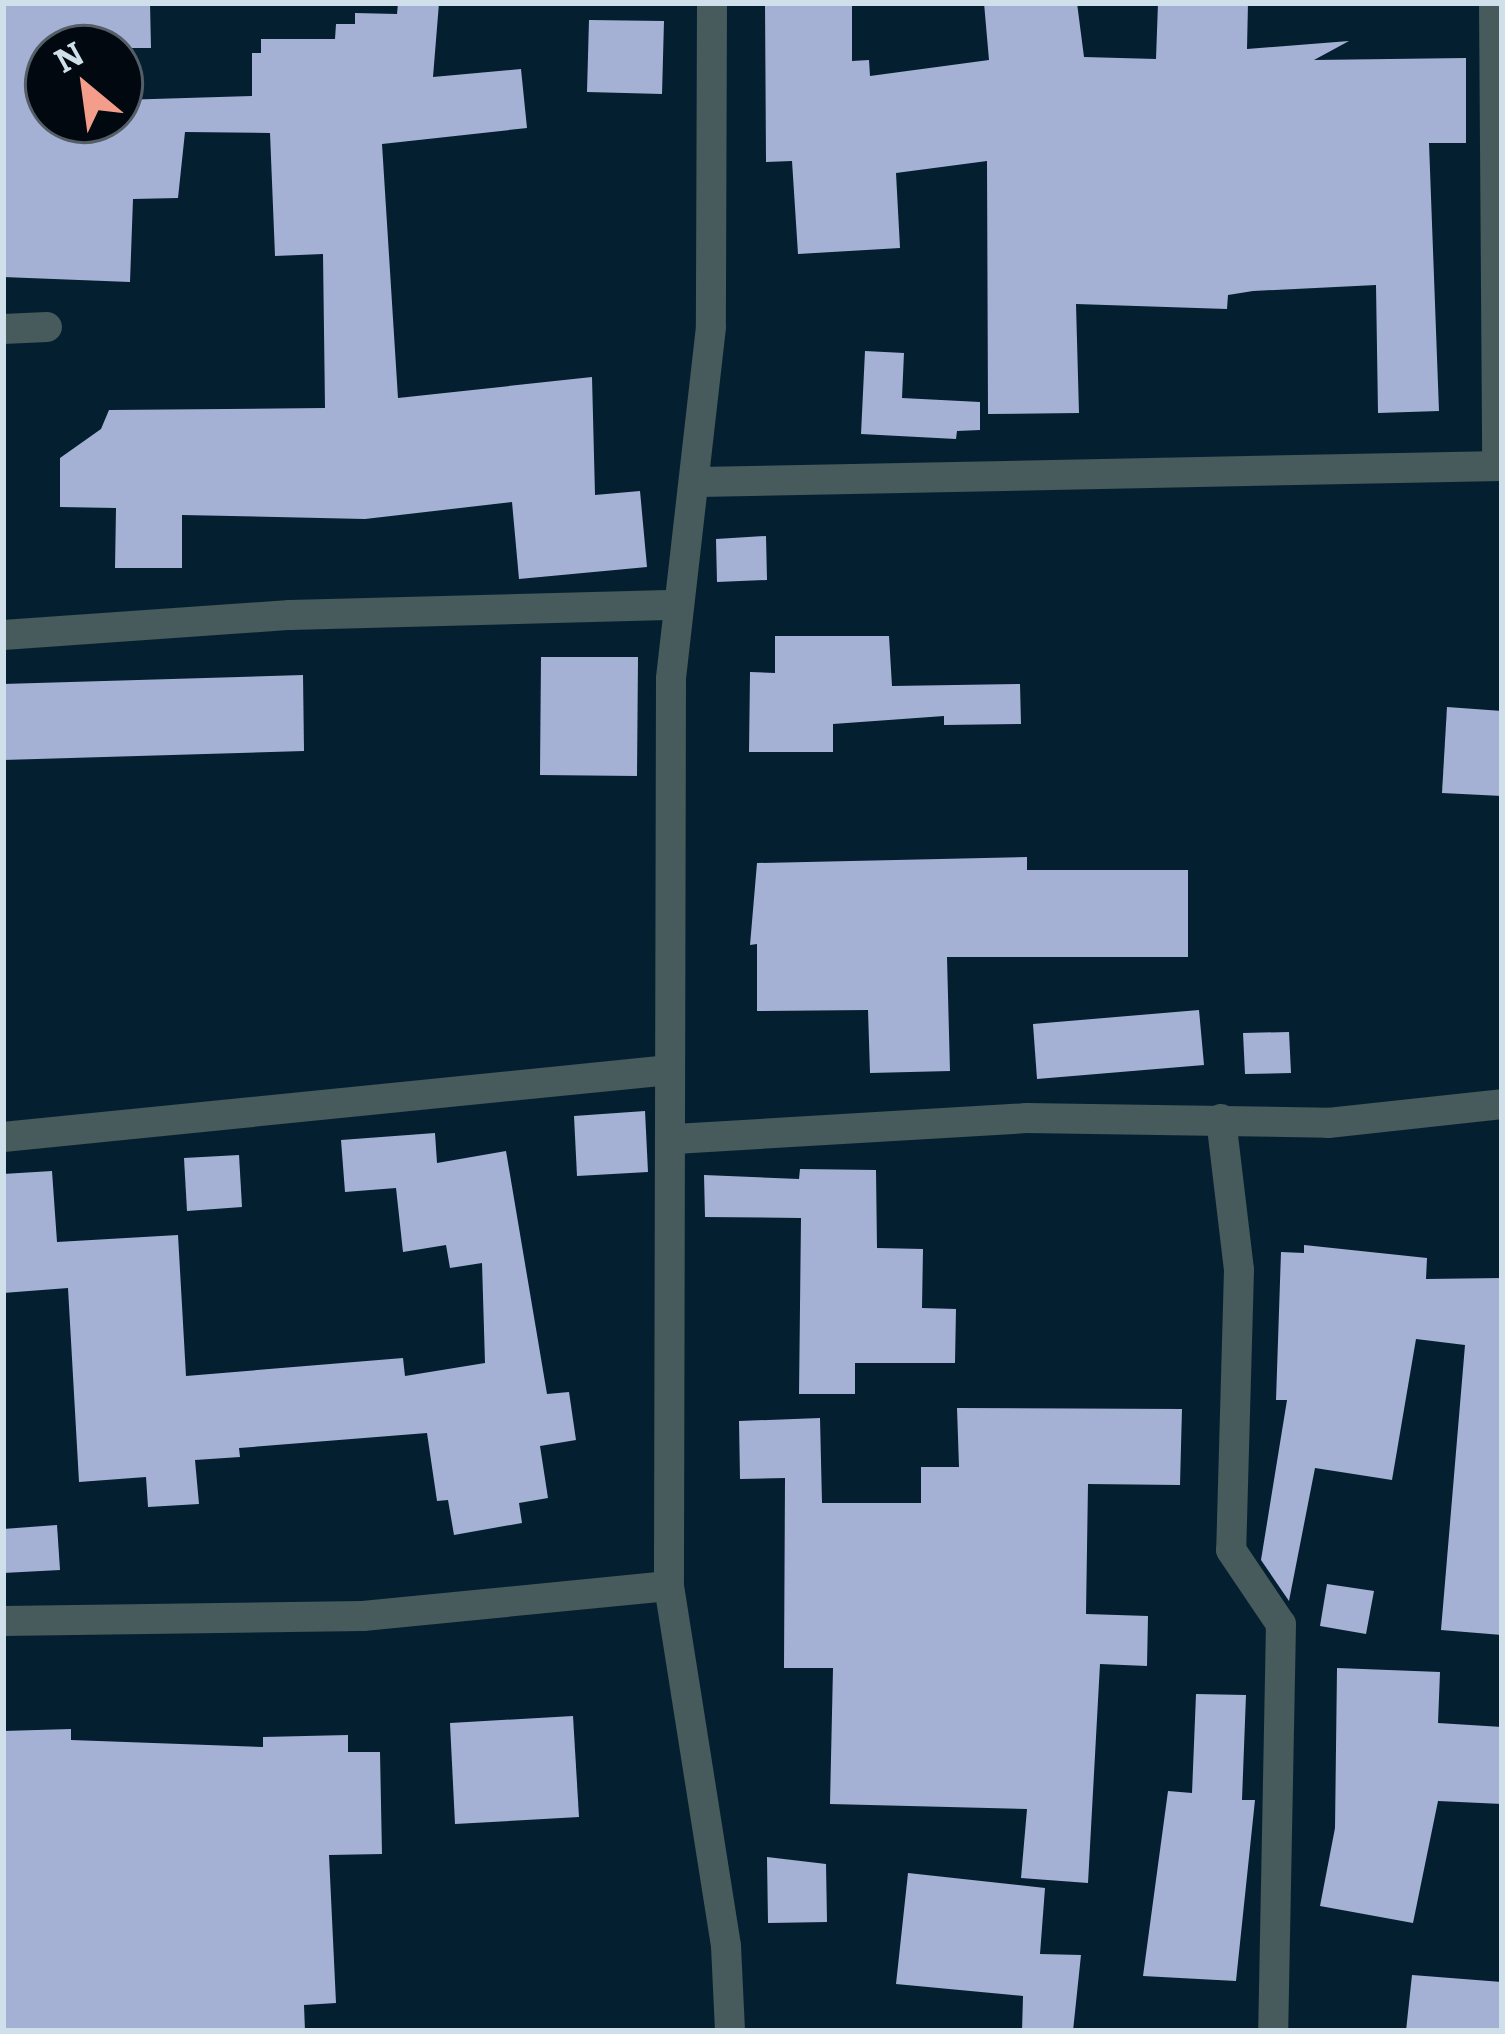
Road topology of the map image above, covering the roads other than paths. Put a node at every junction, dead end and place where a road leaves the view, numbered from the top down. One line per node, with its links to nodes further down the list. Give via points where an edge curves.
1 (712, 3): 6 (street, via 711,327)
2 (1497, 22): 5 (street)
3 (47, 327): 4 (street)
4 (3, 329)
5 (1499, 466): 6 (street)
6 (698, 482): 7 (street)
7 (677, 605): 8 (street, via 290,615); 9 (street)
8 (3, 635)
9 (670, 1070): 12 (street); 13 (street)
10 (1502, 1104): 11 (street, via 1328,1123)
11 (1222, 1119): 13 (street, via 1027,1118); 17 (street, via 1239,1270 1231,1550 1281,1624)
12 (3, 1137)
13 (675, 1139): 14 (street)
14 (669, 1586): 15 (street, via 363,1616); 16 (street, via 726,1946)
15 (3, 1621)
16 (730, 2031)
17 (1273, 2031)

